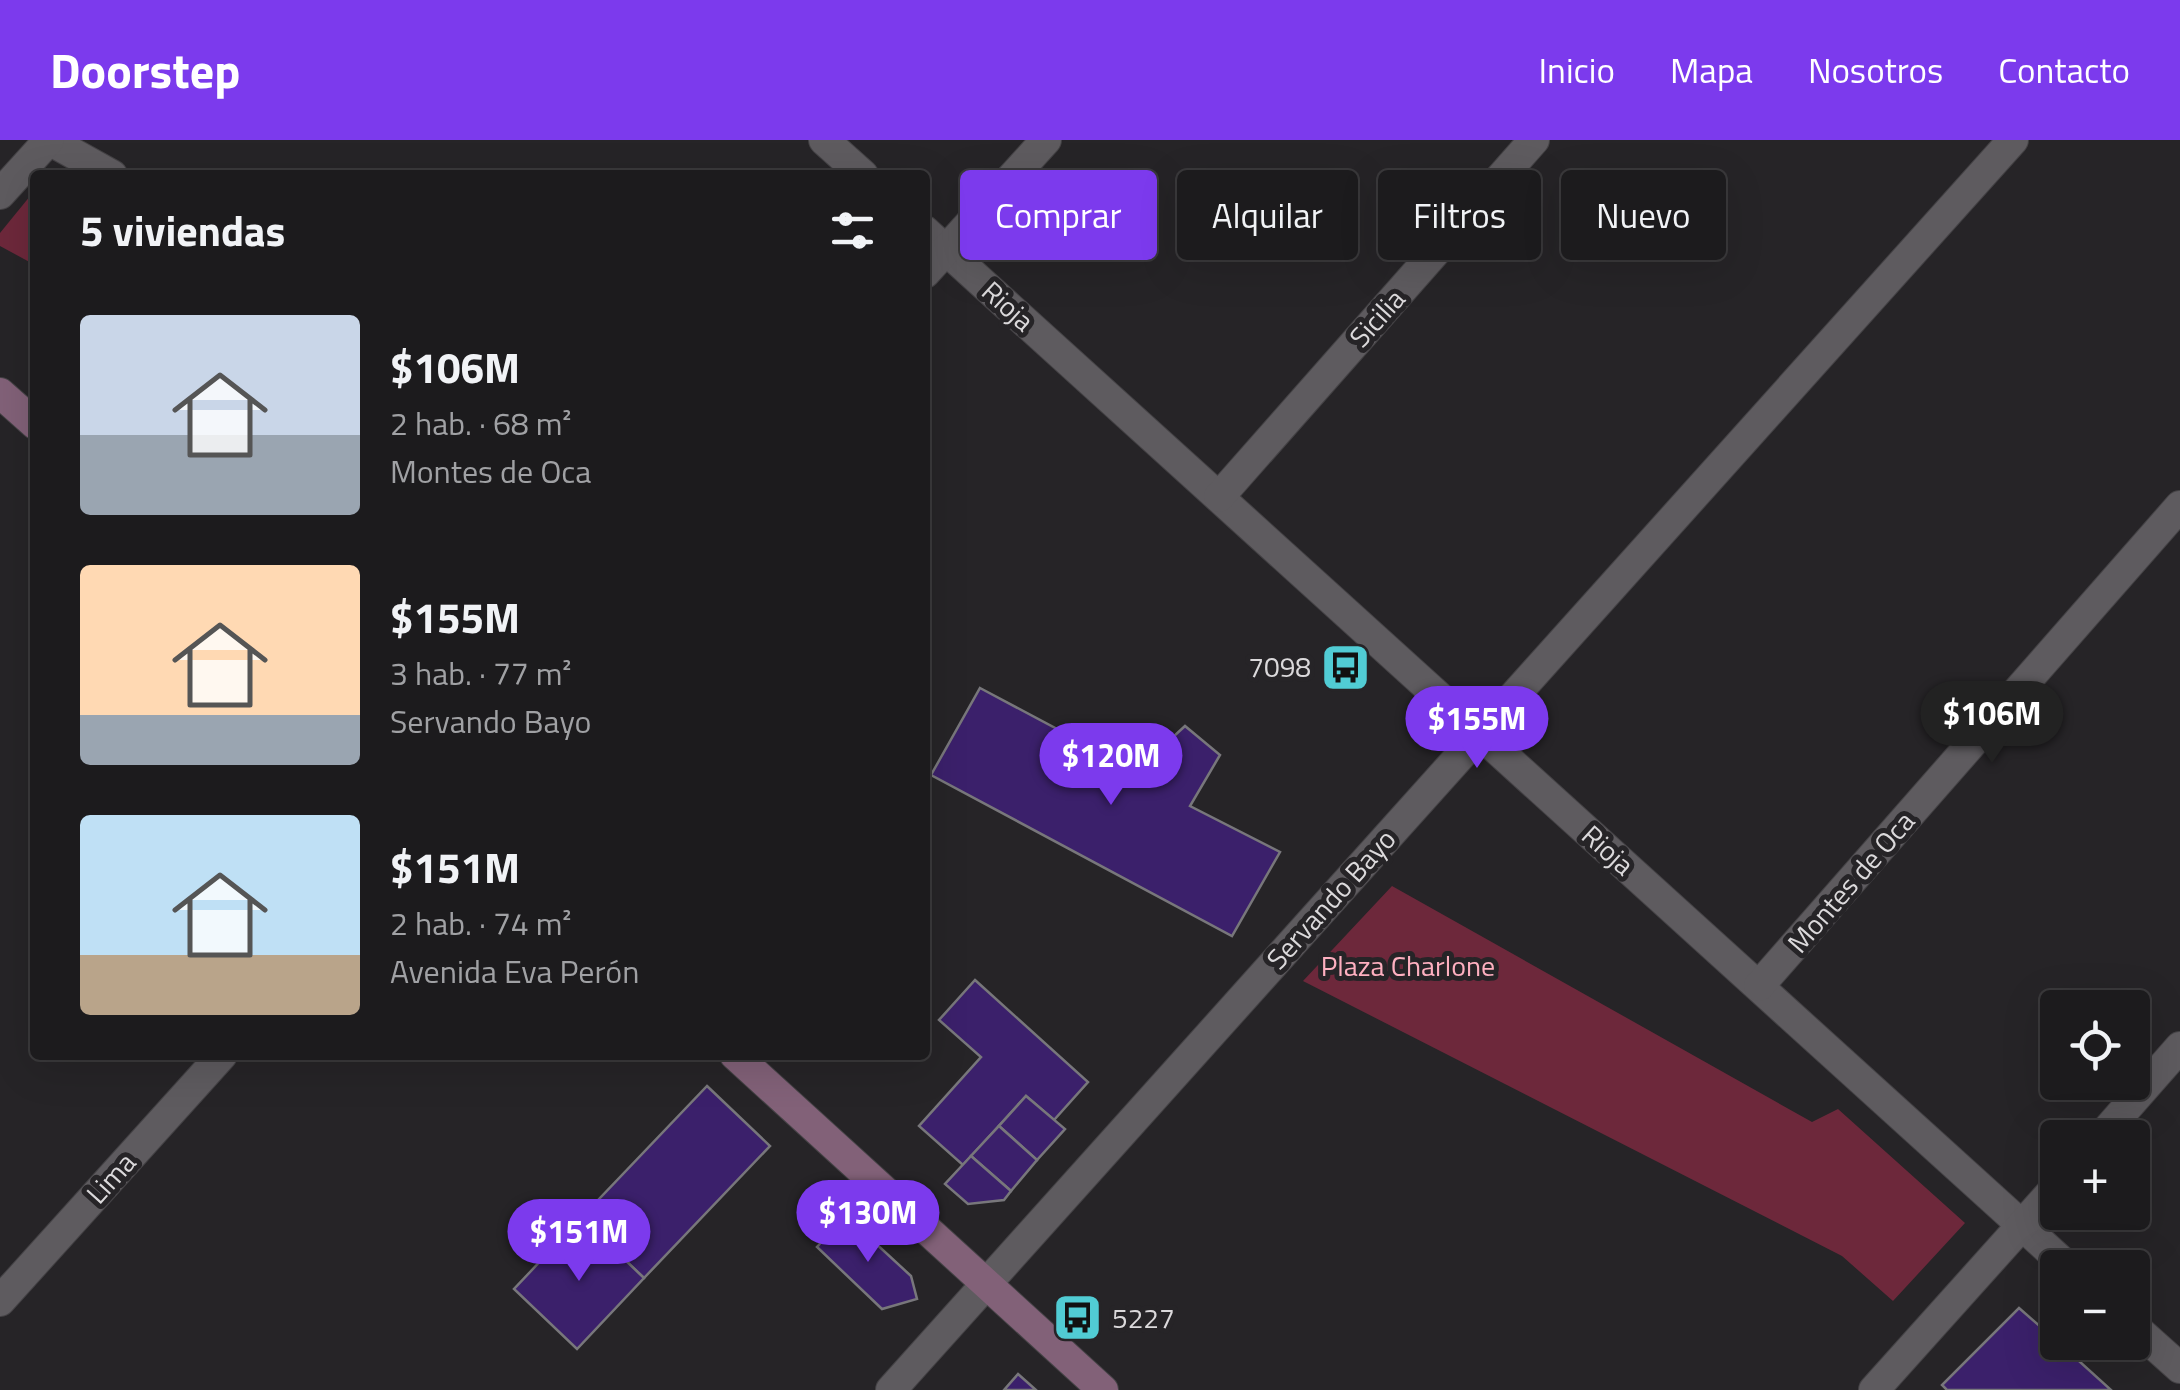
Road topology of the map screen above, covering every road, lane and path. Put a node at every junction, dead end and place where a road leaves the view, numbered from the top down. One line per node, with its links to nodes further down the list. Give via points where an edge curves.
1 (49, 140): 6 (street); 8 (street)
2 (824, 140): 7 (street)
3 (1046, 140): 9 (street)
4 (1534, 140): 12 (street, Sicilia)
5 (2012, 140): 14 (street, Servando Bayo)
6 (103, 170)
7 (857, 170)
8 (0, 194)
9 (936, 241): 12 (street, Rioja)
10 (0, 393): 11 (main road)
11 (30, 420)
12 (1218, 496): 14 (street, Rioja)
13 (2180, 506): 15 (street, Montes de Oca)
14 (1480, 734): 15 (street, Rioja); 23 (street, Servando Bayo)
15 (1759, 986): 21 (street, Rioja)
16 (2180, 1048): 19 (street)
17 (217, 1060): 24 (street, Lima)
18 (740, 1060): 23 (main road)
19 (2116, 1120)
20 (2040, 1205): 21 (street)
21 (2022, 1225): 22 (street, Rioja); 29 (street)
22 (2049, 1250)
23 (986, 1284): 27 (street, Servando Bayo); 28 (main road)
24 (0, 1301)
25 (2150, 1341): 26 (street)
26 (2180, 1368)
27 (891, 1390)
28 (1102, 1390)
29 (1874, 1390)

